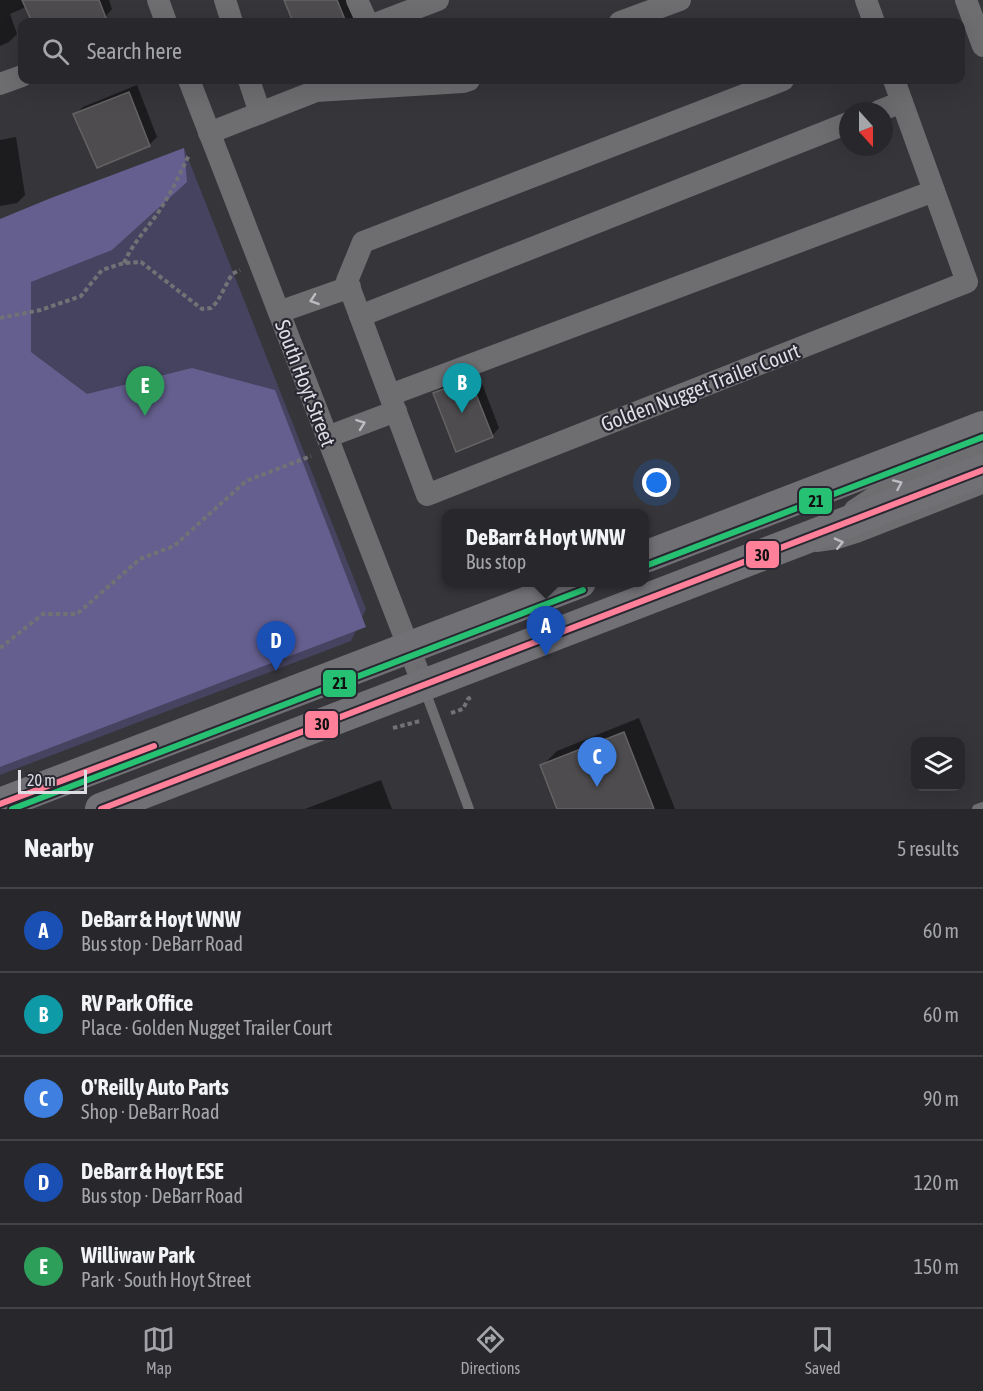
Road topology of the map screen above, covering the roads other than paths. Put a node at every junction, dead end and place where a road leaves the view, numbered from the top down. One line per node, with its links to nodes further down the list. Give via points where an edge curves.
1 (158, 0): 8 (street)
2 (225, 0): 9 (street)
3 (357, 0): 10 (street)
4 (438, 0): 11 (street)
5 (680, 0): 12 (street)
6 (866, 0): 13 (street)
7 (966, 0): 14 (street)
8 (165, 18)
9 (231, 18)
10 (364, 18)
11 (391, 18)
12 (631, 18)
13 (873, 18)
14 (983, 46)
15 (18, 77): 16 (street)
16 (0, 84)
17 (191, 84): 26 (street, South Hoyt Street)
18 (250, 84): 24 (street)
19 (382, 84): 24 (street, via 316,91)
20 (773, 84): 28 (street, via 363,242 347,281)
21 (895, 84): 22 (street, Golden Nugget Trailer Court)
22 (902, 102): 23 (street); 27 (street, Golden Nugget Trailer Court)
23 (893, 106)
24 (260, 113): 26 (street)
25 (839, 127): 30 (street)
26 (209, 133): 29 (street, South Hoyt Street)
27 (934, 191): 31 (street, via 481,361); 31 (street, Golden Nugget Trailer Court, via 967,282 427,495)
28 (350, 287): 29 (street, one-way to 29); 30 (street, Golden Nugget Trailer Court)
29 (279, 312): 33 (street, South Hoyt Street)
30 (360, 316): 31 (street, Golden Nugget Trailer Court)
31 (393, 403): 33 (street, one-way to 31)
32 (983, 427): 39 (main road)
33 (329, 442): 41 (street, South Hoyt Street)
34 (983, 450): 37 (street, one-way to 34, via 887,489)
35 (983, 470): 37 (main road)
36 (983, 489): 38 (lane, one-way to 36, via 838,544)
37 (832, 528): 38 (main road)
38 (781, 548): 42 (main road)
39 (649, 555)
40 (567, 587): 41 (main road)
41 (409, 648): 42 (street, South Hoyt Street); 43 (main road)
42 (424, 687): 45 (main road); 46 (lane)
43 (0, 804)
44 (983, 807): 47 (lane)
45 (101, 809)
46 (469, 809)
47 (977, 809)

